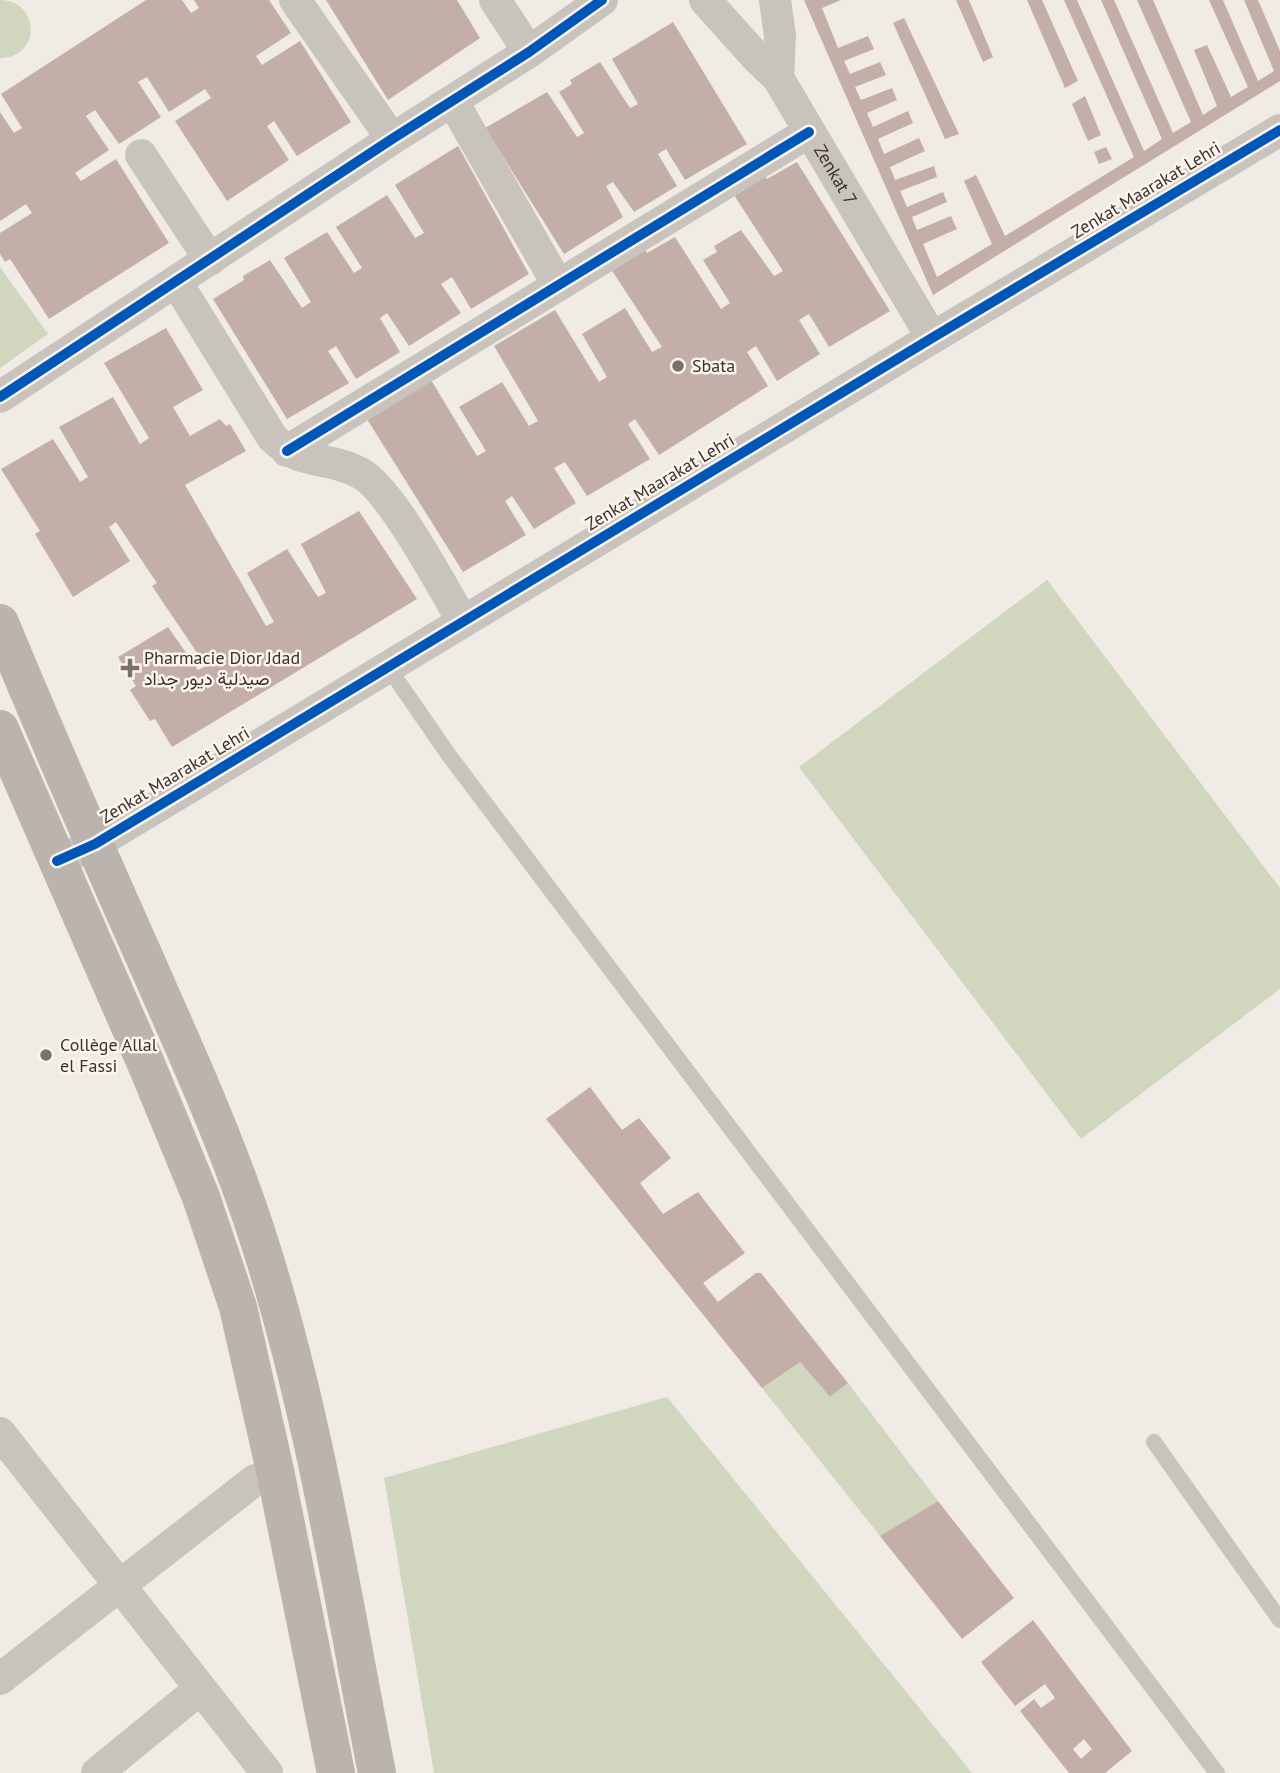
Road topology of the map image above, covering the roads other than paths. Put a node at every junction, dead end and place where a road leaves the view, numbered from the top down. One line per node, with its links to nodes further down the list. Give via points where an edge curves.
1 (295, 0): 11 (street)
2 (495, 0): 6 (street)
3 (602, 0): 6 (street)
4 (705, 0): 7 (street)
5 (775, 0): 7 (street, via 780,36)
6 (529, 52): 8 (street)
7 (778, 78): 10 (street, Zenkat 7)
8 (453, 102): 11 (street); 15 (street)
9 (1280, 130): 16 (street, Zenkat Maarakat Lehri)
10 (808, 132): 15 (street); 16 (street, Zenkat 7)
11 (392, 139): 13 (street)
12 (141, 155): 13 (street)
13 (210, 260): 14 (street)
14 (177, 283): 17 (street); 18 (street, via 261,422)
15 (558, 285): 18 (street)
16 (932, 338): 19 (street, Zenkat Maarakat Lehri)
17 (0, 397)
18 (287, 451): 19 (street, via 347,468 370,480 386,497)
19 (463, 622): 21 (street, Zenkat Maarakat Lehri)
20 (0, 623): 23 (main road)
21 (388, 667): 23 (street, Zenkat Maarakat Lehri); 36 (lane, via 457,765)
22 (0, 729): 24 (main road)
23 (95, 844): 24 (street, Zenkat Maarakat Lehri); 35 (main road, via 221,1133 254,1226 321,1485)
24 (57, 861): 27 (main road, via 213,1231 238,1307)
25 (0, 1433): 28 (street)
26 (1154, 1442): 29 (lane)
27 (276, 1475): 28 (street, via 255,1480); 34 (main road)
28 (119, 1587): 30 (street); 31 (street)
29 (1280, 1620)
30 (0, 1679)
31 (200, 1689): 32 (street); 33 (street)
32 (97, 1773)
33 (267, 1773)
34 (336, 1773)
35 (377, 1773)
36 (1217, 1773)

